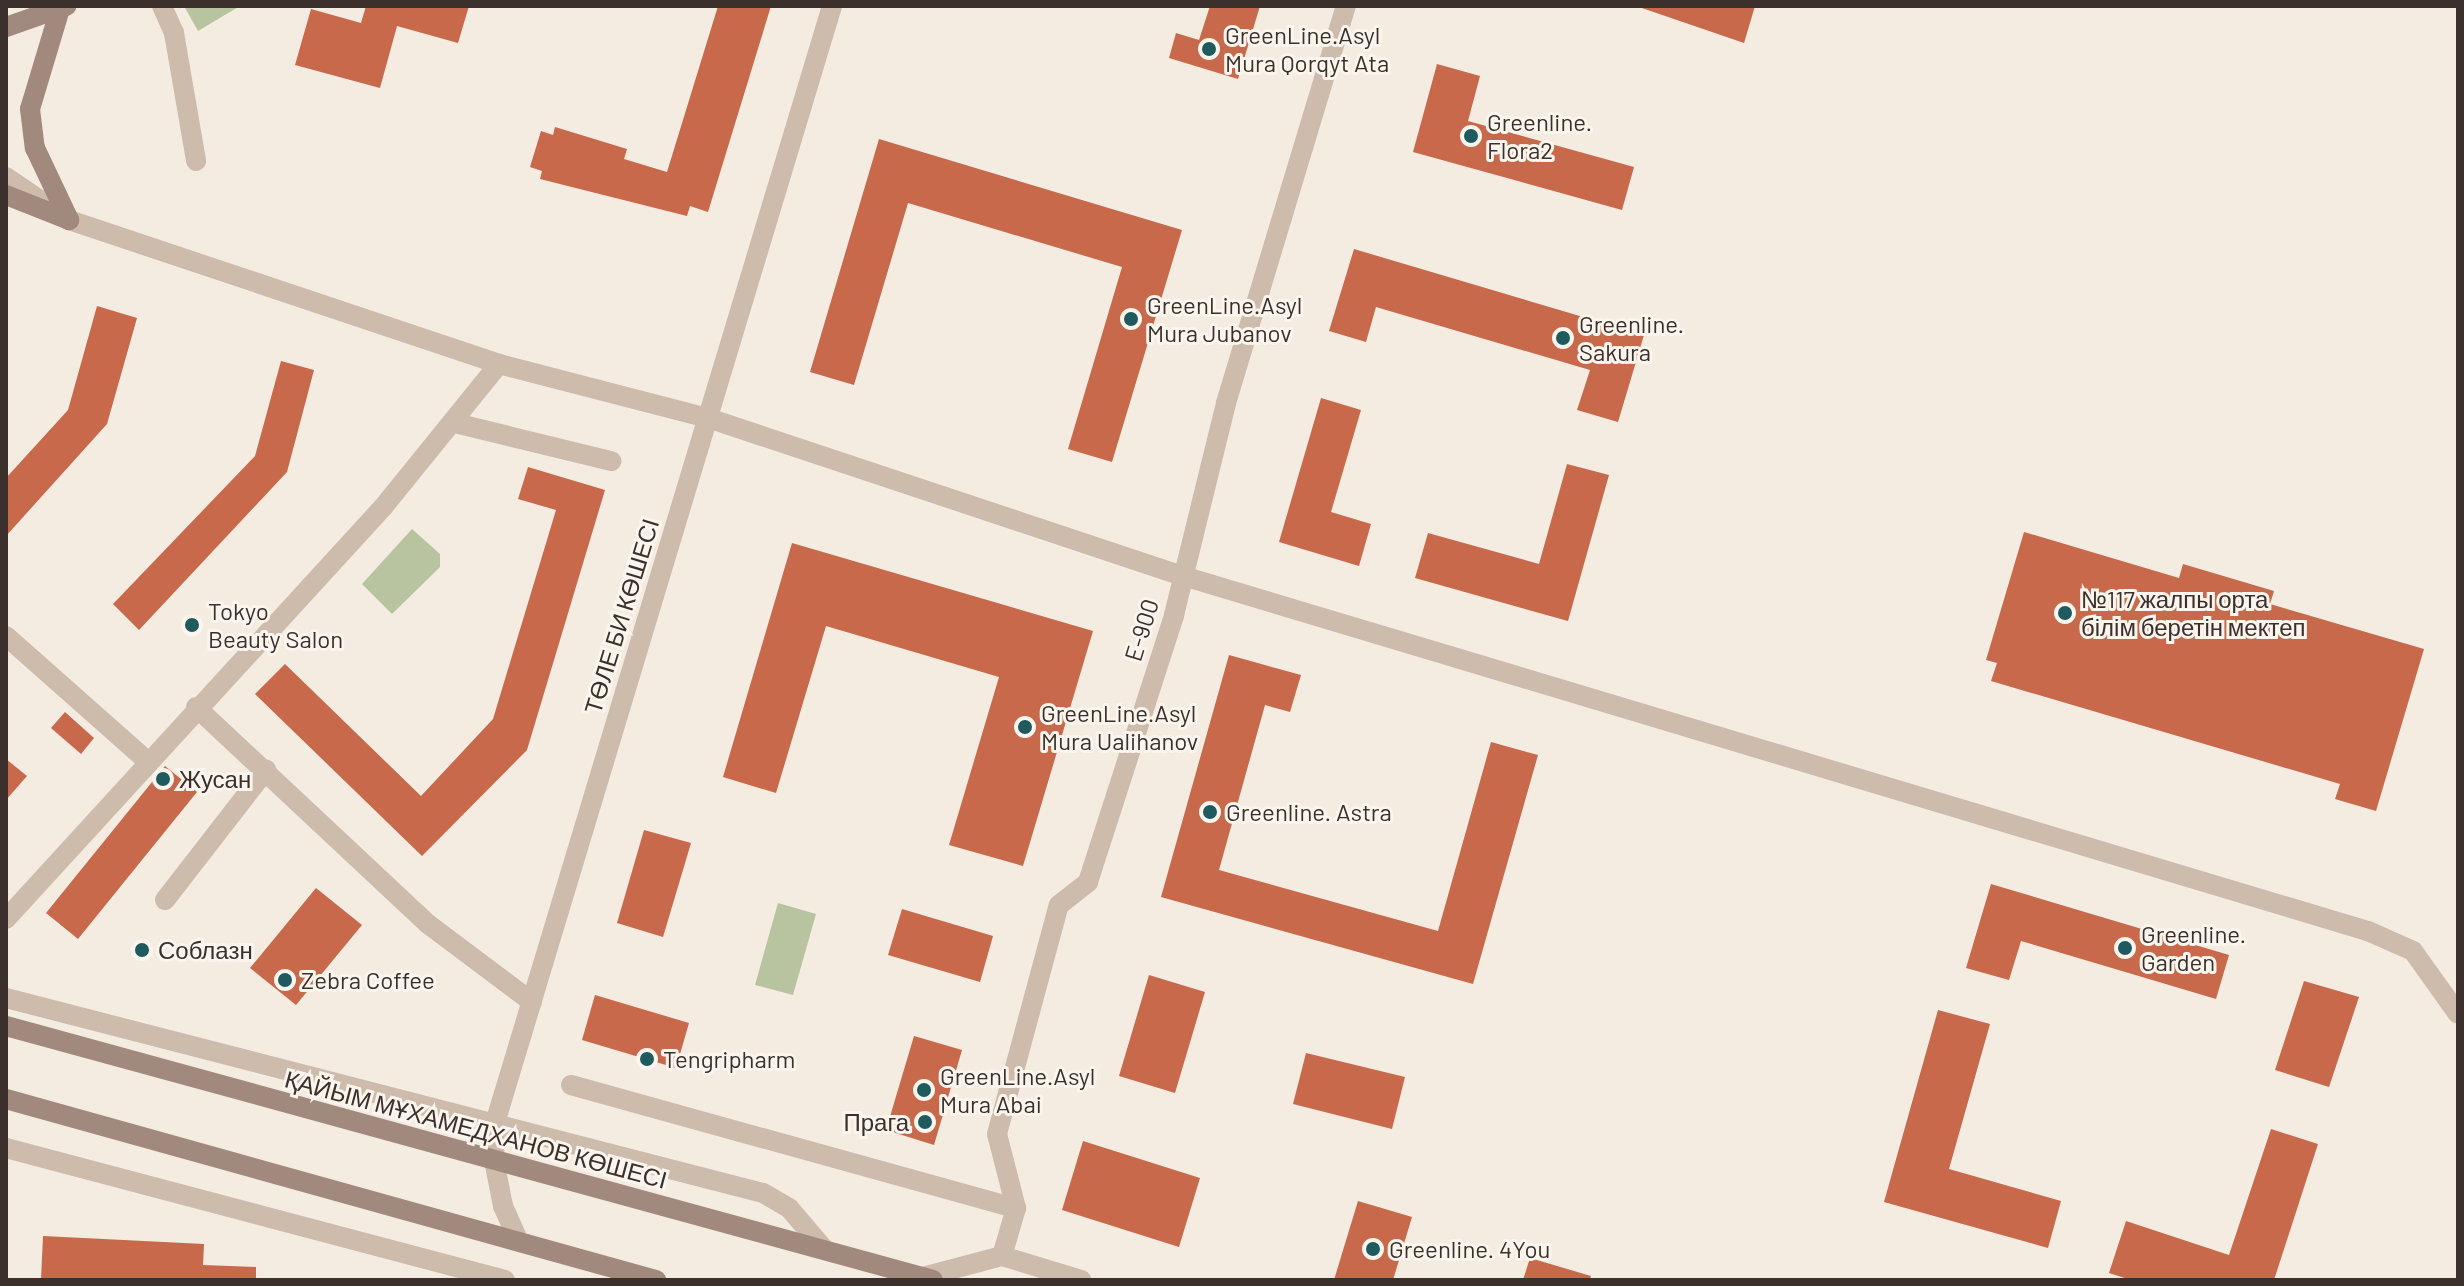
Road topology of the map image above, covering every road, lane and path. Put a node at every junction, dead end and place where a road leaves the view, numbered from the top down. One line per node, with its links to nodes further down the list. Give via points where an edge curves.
1 (162, 6): 6 (street, via 174,33)
2 (832, 6): 11 (street, ТӨЛЕ БИ КӨШЕСІ)
3 (1346, 6): 14 (street, E-900, via 1226,403)
4 (63, 7): 5 (main road); 9 (main road, via 30,109 35,148)
5 (6, 27)
6 (196, 161)
7 (6, 177): 9 (street)
8 (6, 195): 9 (main road)
9 (69, 220): 10 (street)
10 (499, 364): 11 (street); 12 (street)
11 (708, 418): 14 (street); 22 (street, ТӨЛЕ БИ КӨШЕСІ)
12 (455, 423): 13 (street); 16 (street)
13 (611, 461)
14 (1183, 576): 23 (street, via 2368,931 2413,951); 30 (street, E-900, via 1088,882 1059,905 997,1134)
15 (6, 636): 17 (street)
16 (196, 707): 17 (street); 18 (street)
17 (146, 760): 20 (street)
18 (266, 770): 19 (street); 22 (street, via 428,924)
19 (165, 900)
20 (6, 919)
21 (6, 998): 27 (street)
22 (532, 1002): 27 (street, ТӨЛЕ БИ КӨШЕСІ)
23 (2458, 1014)
24 (6, 1026): 29 (main road, ҚАЙЫМ МҰХАМЕДХАНОВ КӨШЕСІ)
25 (571, 1085): 30 (street)
26 (6, 1099): 31 (main road)
27 (495, 1123): 29 (street, ТӨЛЕ БИ КӨШЕСІ); 32 (street, via 763,1193 789,1208)
28 (6, 1148): 35 (street)
29 (494, 1160): 31 (street, ТӨЛЕ БИ КӨШЕСІ, via 503,1206); 32 (main road, ҚАЙЫМ МҰХАМЕДХАНОВ КӨШЕСІ)
30 (1016, 1208): 33 (street)
31 (519, 1242): 36 (main road)
32 (825, 1250): 34 (main road, ҚАЙЫМ МҰХАМЕДХАНОВ КӨШЕСІ)
33 (1002, 1256): 34 (street); 37 (street)
34 (928, 1278)
35 (505, 1280)
36 (656, 1280)
37 (1081, 1280)

